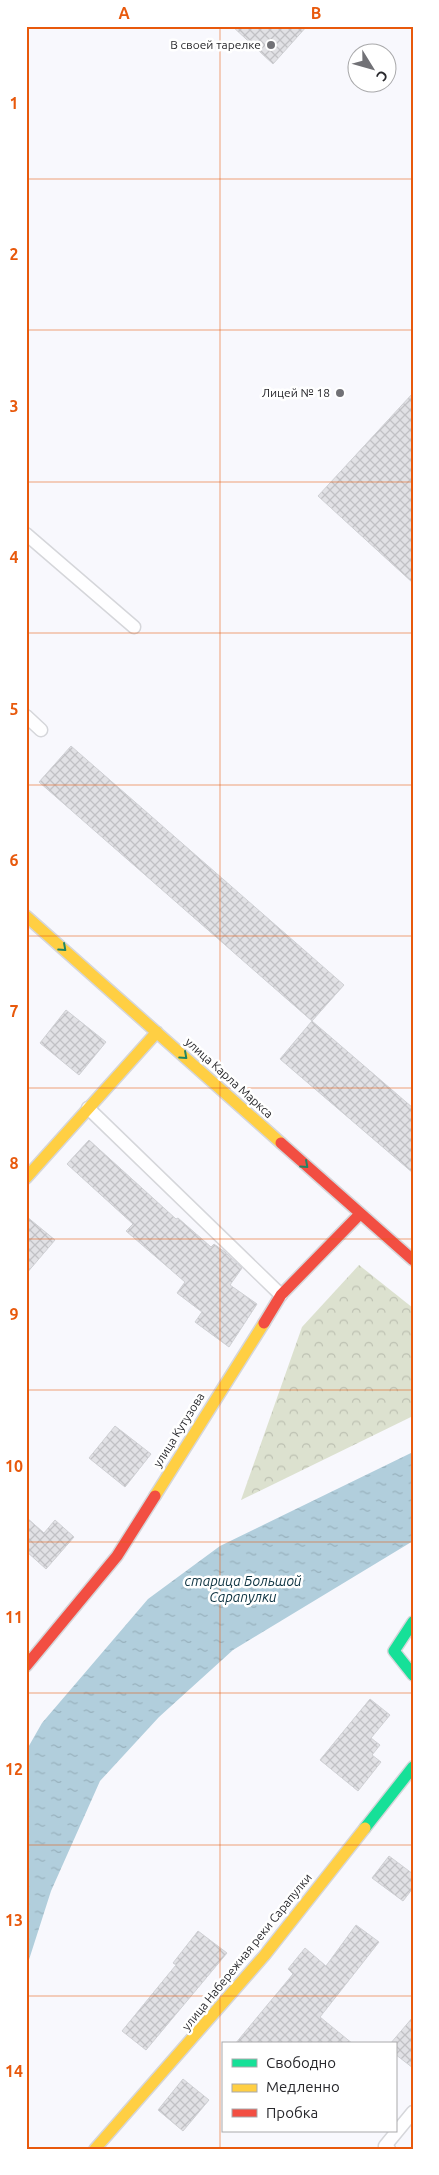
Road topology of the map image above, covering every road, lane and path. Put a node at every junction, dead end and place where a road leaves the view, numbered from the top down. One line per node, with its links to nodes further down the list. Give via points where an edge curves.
1 (26, 534): 2 (lane)
2 (134, 627)
3 (26, 716): 4 (lane)
4 (41, 730)
5 (26, 916): 6 (street, улица Карла Маркса, one-way to 6)
6 (156, 1032): 7 (street); 9 (street, улица Карла Маркса, one-way to 9)
7 (88, 1108): 8 (street); 11 (lane)
8 (26, 1178)
9 (360, 1214): 10 (street, улица Карла Маркса); 11 (street, улица Кутузова)
10 (413, 1260)
11 (280, 1295): 13 (street, улица Кутузова, via 117,1556)
12 (413, 1622): 14 (street, via 394,1651)
13 (26, 1666)
14 (413, 1675)
15 (413, 1767): 17 (street, улица Набережная реки Сарапулки, via 264,1956)
16 (413, 2112): 18 (lane, via 385,2146)
17 (95, 2149)
18 (389, 2149)

